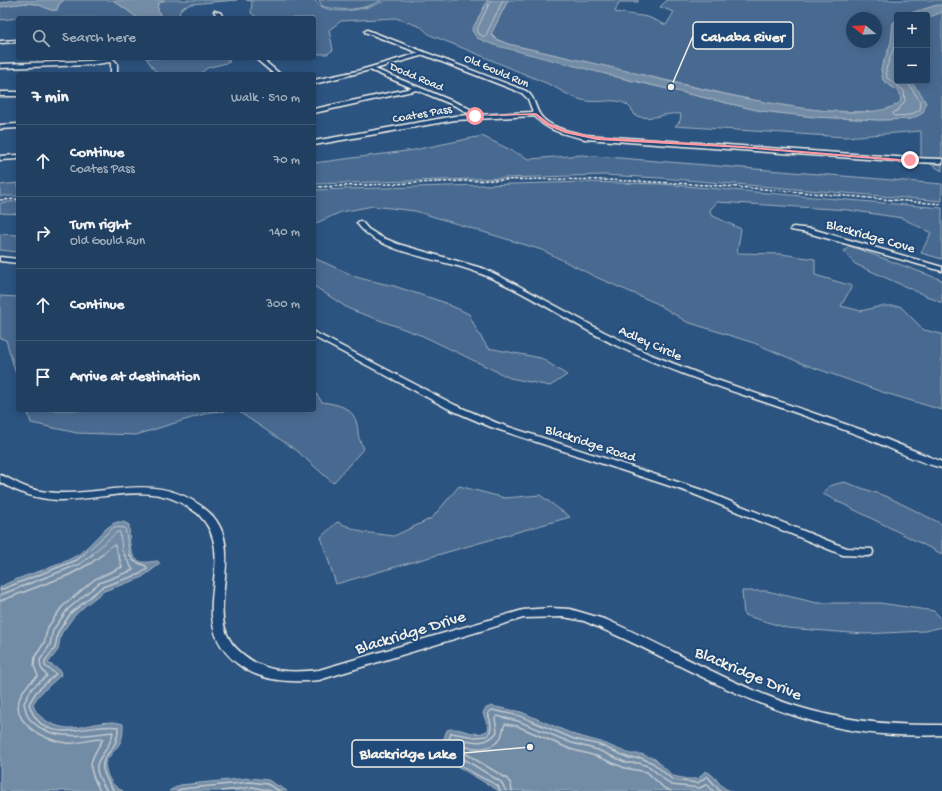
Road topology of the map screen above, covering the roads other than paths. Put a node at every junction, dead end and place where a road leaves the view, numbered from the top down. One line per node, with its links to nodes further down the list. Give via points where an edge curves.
1 (216, 12): 2 (street)
2 (220, 16)
3 (366, 31): 6 (street, Old Gould Run)
4 (16, 40): 5 (street)
5 (0, 42)
6 (424, 53): 11 (street); 19 (street, Old Gould Run, via 524,92 532,100)
7 (105, 60): 10 (street, via 89,63)
8 (111, 60): 12 (street)
9 (260, 60): 13 (street)
10 (0, 66)
11 (371, 69): 14 (street); 15 (street, Dodd Road)
12 (114, 72)
13 (275, 72)
14 (316, 82)
15 (419, 88): 18 (street); 20 (street, Dodd Road, via 470,111)
16 (16, 94): 17 (street)
17 (1, 96)
18 (316, 111)
19 (536, 114): 20 (street, Coates Pass); 26 (street, Old Gould Run, via 547,124 591,138)
20 (475, 116): 23 (street, Coates Pass, via 433,121)
21 (16, 126): 22 (street)
22 (0, 127)
23 (316, 143)
24 (16, 157): 25 (street)
25 (0, 158)
26 (942, 161)
27 (360, 223): 33 (street, Adley Circle, via 364,230 392,245 460,263 488,274 645,355 692,374 854,430)
28 (793, 229): 31 (street, Blackridge Cove, via 809,231)
29 (0, 259): 30 (street)
30 (16, 261)
31 (942, 269)
32 (316, 335): 35 (street, Blackridge Road, via 452,407 494,425 695,491 832,547 847,552)
33 (942, 465)
34 (0, 478): 36 (street, Blackridge Drive, via 26,492 37,494 66,496 116,490 148,490 165,493 194,505 204,513 216,531 219,544 221,558 218,609 219,628 223,640 231,652 243,662 266,673 284,676 319,675 523,614 564,613 595,621 744,691 795,712 880,729)
35 (868, 552)
36 (942, 730)

